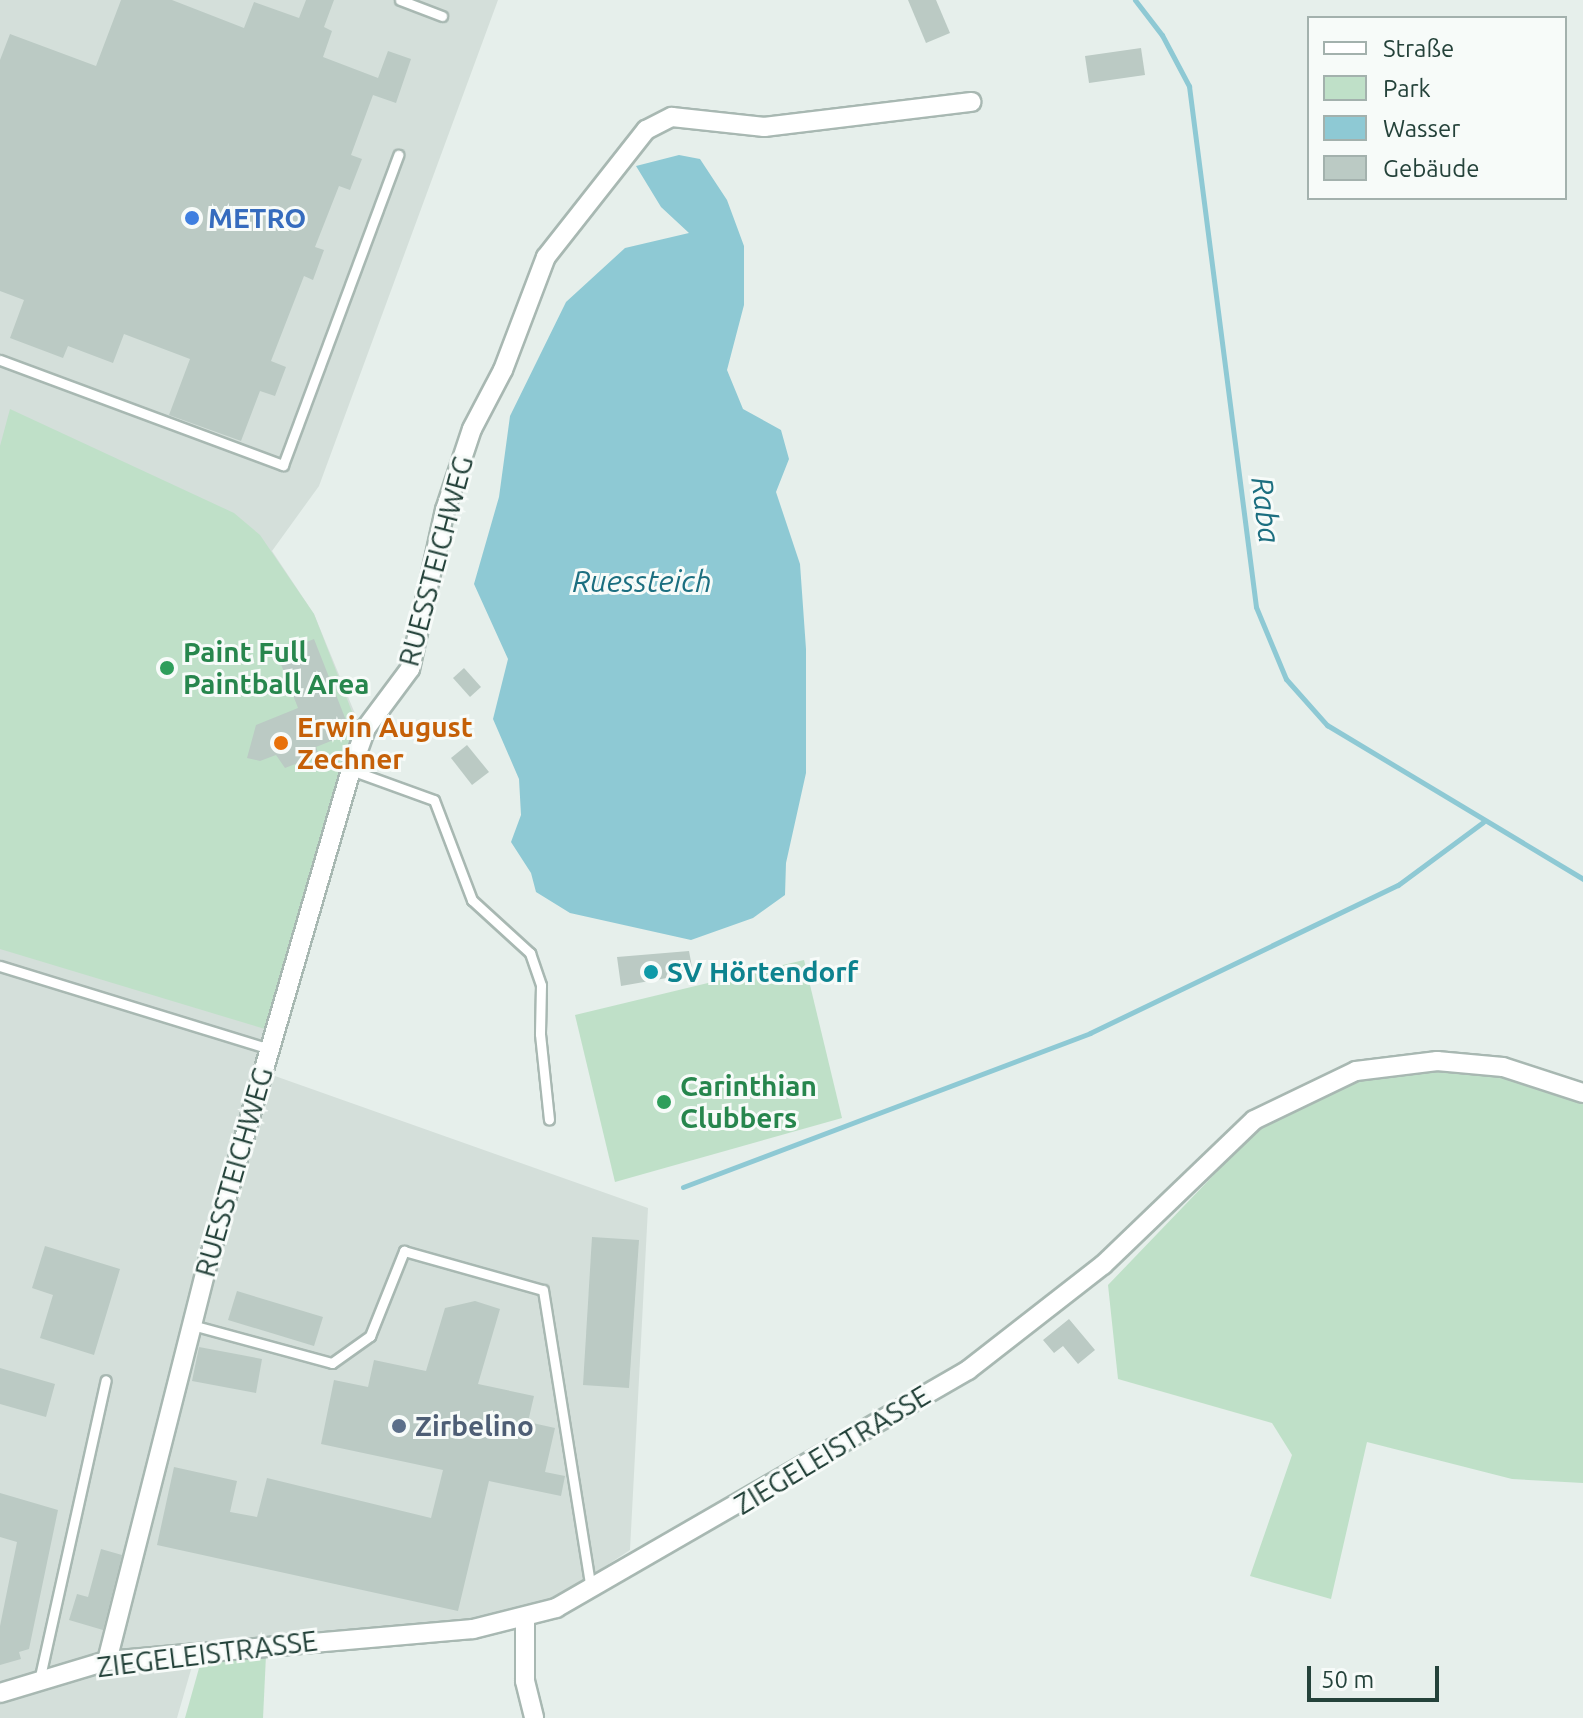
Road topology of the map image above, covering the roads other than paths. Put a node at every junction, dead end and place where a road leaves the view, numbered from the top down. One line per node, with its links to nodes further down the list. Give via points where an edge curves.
1 (400, 0): 2 (lane)
2 (442, 16)
3 (972, 102): 6 (street, RUESSTEICHWEG, via 764,127 672,117 646,130 546,257 503,370 472,429 445,510 410,669 366,728)
4 (398, 155): 5 (lane, via 283,465)
5 (0, 360)
6 (351, 770): 8 (street, RUESSTEICHWEG); 10 (lane, via 434,800 472,900 530,953 541,985)
7 (0, 966): 8 (lane)
8 (270, 1049): 11 (street, RUESSTEICHWEG)
9 (1583, 1093): 13 (street, ZIEGELEISTRASSE, via 1503,1067 1437,1061 1356,1071 1254,1120 1103,1265 968,1370)
10 (549, 1120)
11 (192, 1325): 13 (lane, via 332,1363 370,1336 404,1251 543,1290); 15 (street, RUESSTEICHWEG)
12 (106, 1380): 16 (lane)
13 (592, 1592): 14 (street, ZIEGELEISTRASSE)
14 (525, 1619): 15 (street, ZIEGELEISTRASSE, via 443,1633); 18 (street, via 525,1681)
15 (107, 1661): 16 (street, ZIEGELEISTRASSE)
16 (39, 1681): 17 (street, ZIEGELEISTRASSE)
17 (0, 1693)
18 (534, 1718)

